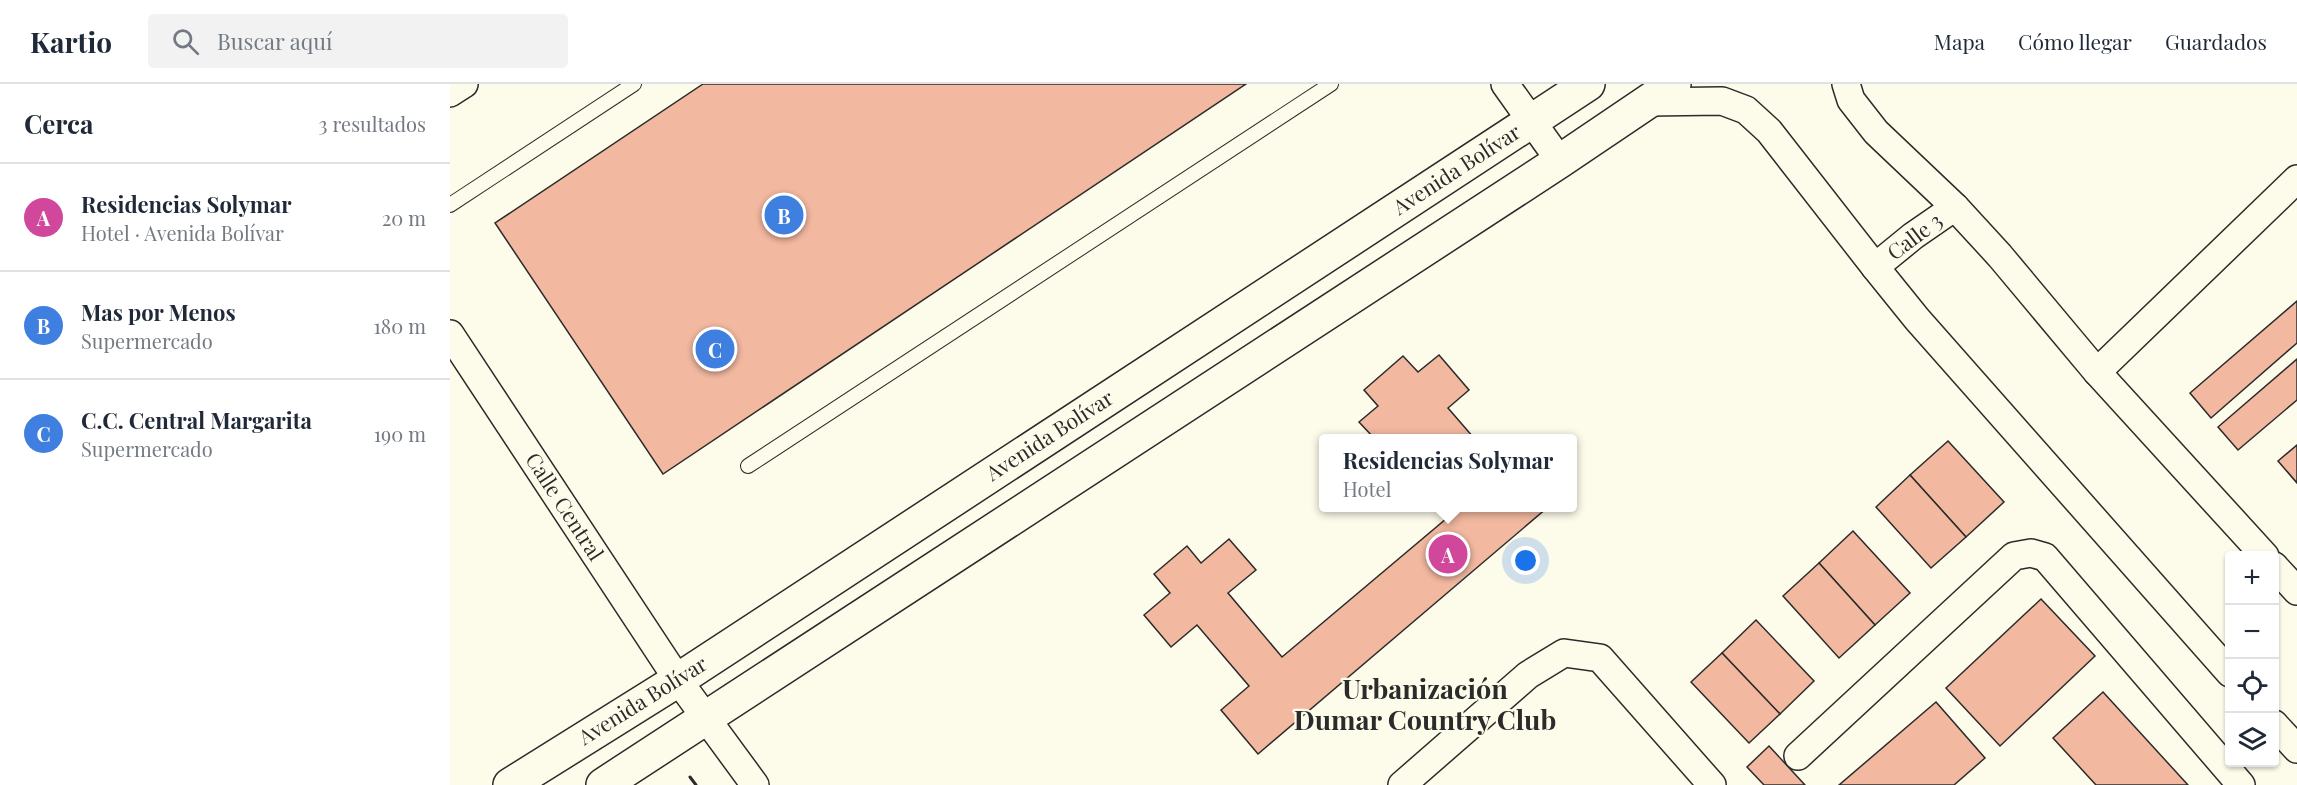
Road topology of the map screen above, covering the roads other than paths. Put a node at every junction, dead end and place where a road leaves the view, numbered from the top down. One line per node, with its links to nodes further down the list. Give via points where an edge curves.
1 (464, 84): 7 (street)
2 (634, 84): 12 (lane)
3 (1331, 84): 17 (lane)
4 (1505, 84): 9 (street)
5 (1588, 84): 9 (street, Avenida Bolívar)
6 (1846, 84): 13 (street, via 1851,100 1876,132)
7 (450, 93)
8 (1660, 93): 10 (street); 14 (street, via 1722,101 1746,110 1769,131)
9 (1532, 122): 10 (street); 22 (street, Avenida Bolívar)
10 (1560, 161): 23 (street)
11 (2297, 179): 16 (street)
12 (450, 205)
13 (1955, 207): 14 (street, Calle 3); 16 (street, Calle 3)
14 (1875, 267): 21 (street, Calle 3)
15 (450, 334): 22 (street, Calle Central)
16 (2097, 372): 18 (street, Calle 3)
17 (748, 466)
18 (2261, 551)
19 (2279, 571): 20 (street)
20 (2297, 591)
21 (2225, 668)
22 (678, 680): 23 (street, Calle Central); 27 (street, Avenida Bolívar)
23 (705, 718): 28 (street); 29 (street, Calle Central)
24 (2279, 729): 25 (street)
25 (2297, 749)
26 (1798, 756): 32 (street, via 2014,556 2031,553 2045,557)
27 (510, 785)
28 (603, 785)
29 (755, 785)
30 (1402, 785): 31 (street, via 1528,675 1564,653 1600,658)
31 (1712, 785)
32 (2241, 785)

